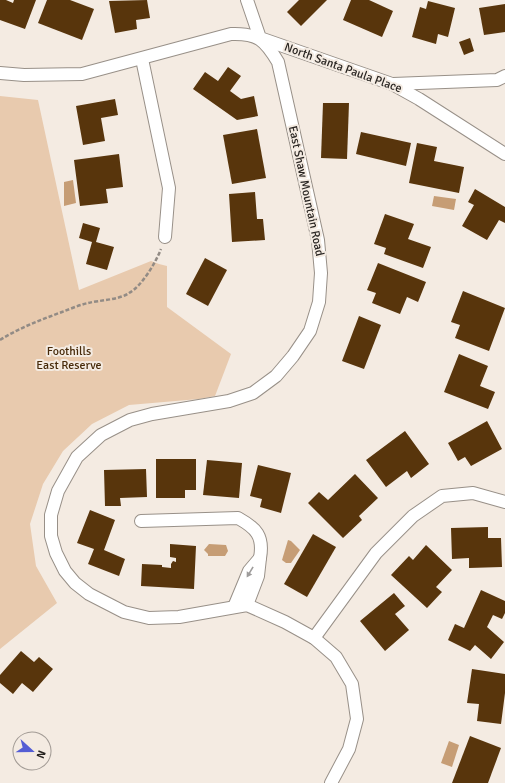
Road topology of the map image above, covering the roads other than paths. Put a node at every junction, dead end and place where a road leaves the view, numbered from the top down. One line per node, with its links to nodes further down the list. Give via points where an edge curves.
1 (247, 0): 2 (street)
2 (260, 38): 3 (street, via 231,34); 6 (street, North Santa Paula Place); 13 (street, East Shaw Mountain Road, via 278,62 318,240 321,273 319,302 310,331 294,356 276,376 253,393 229,401 130,420 101,435 77,457 58,491 51,515 51,536 65,571 75,583 105,603 124,612 149,618)
3 (142, 59): 4 (street, via 82,74 24,76); 8 (street, via 169,188)
4 (0, 73)
5 (505, 76): 6 (street, via 497,80)
6 (392, 84): 7 (street, North Santa Paula Place)
7 (505, 154)
8 (165, 237)
9 (505, 502): 14 (street, via 473,493 442,496 413,516 376,553)
10 (141, 521): 11 (street, via 238,518 250,525 259,535 262,546)
11 (260, 558): 12 (street, via 258,576); 13 (street, one-way to 13, via 249,571)
12 (247, 606): 13 (street, East Shaw Mountain Road); 14 (street, East Shaw Mountain Road)
13 (234, 607)
14 (314, 638): 15 (street, East Shaw Mountain Road, via 336,657 352,684 357,719 349,749)
15 (331, 783)

